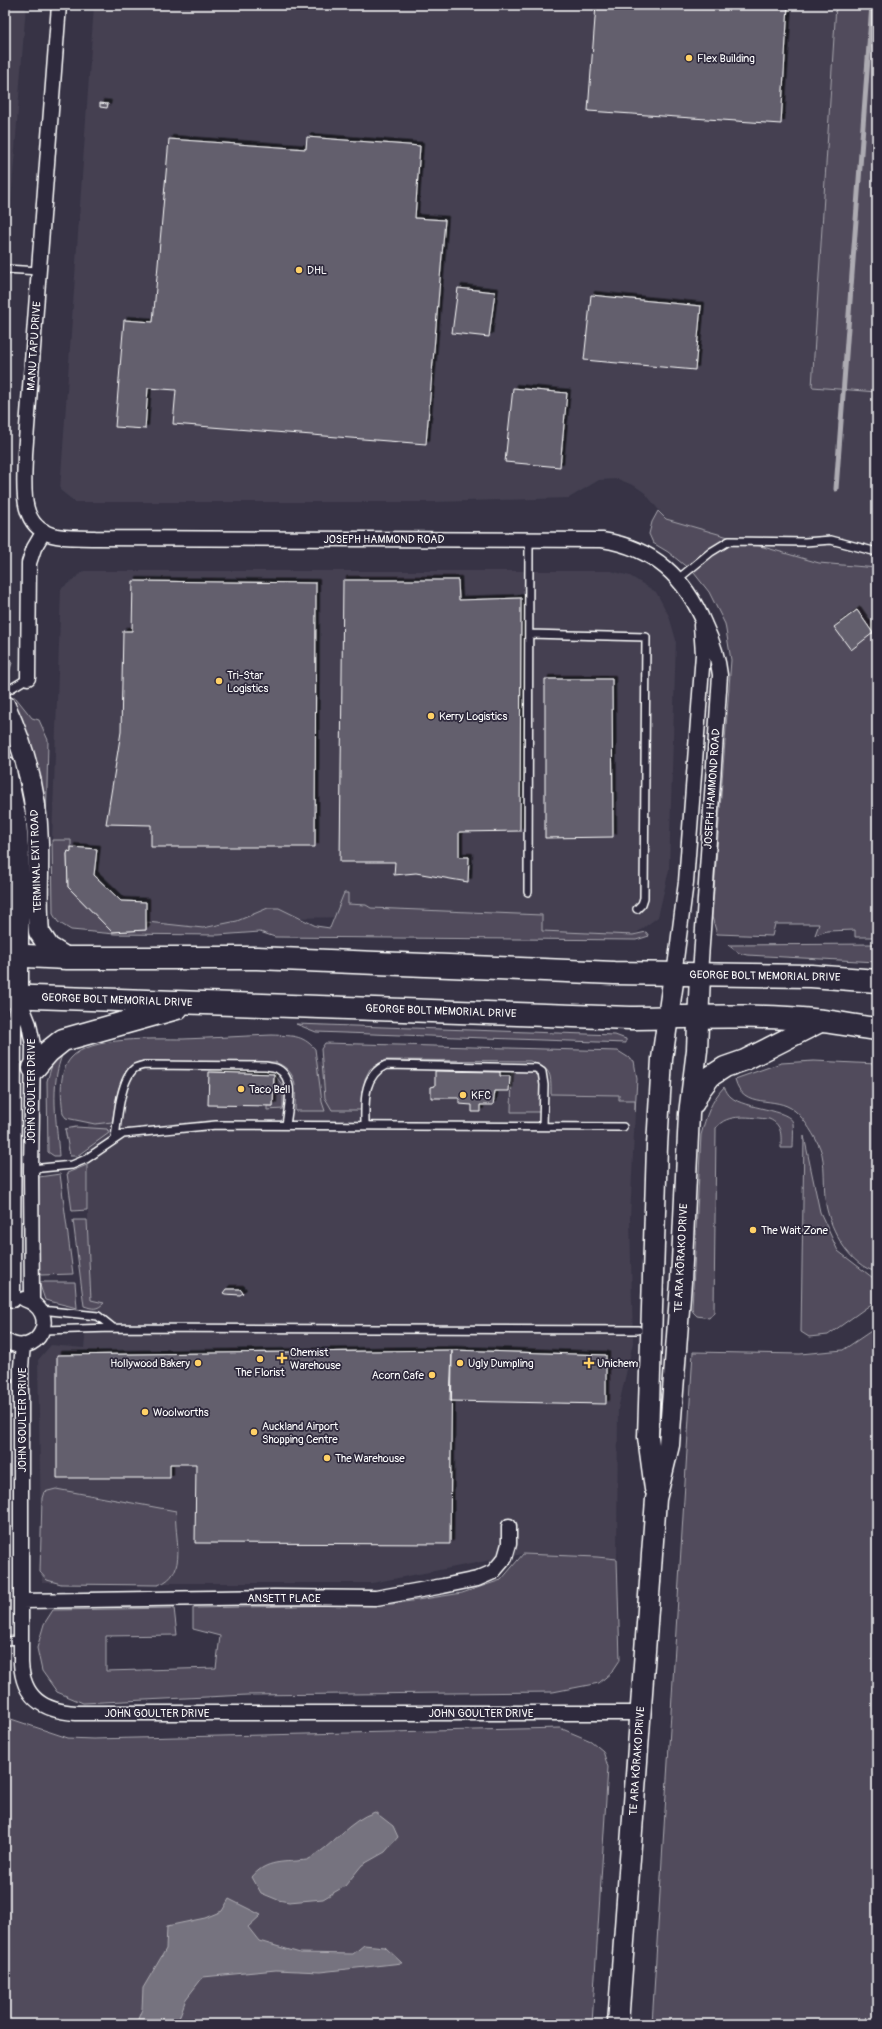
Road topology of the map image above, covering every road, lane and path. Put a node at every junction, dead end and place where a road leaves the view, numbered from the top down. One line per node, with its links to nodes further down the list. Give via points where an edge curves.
1 (59, 5): 3 (street, MANU TAPU DRIVE)
2 (5, 269): 3 (lane)
3 (40, 271): 4 (street, MANU TAPU DRIVE, via 25,454 25,498 29,515)
4 (44, 531): 5 (street, JOSEPH HAMMOND ROAD, via 61,537 95,538); 10 (street, via 29,563)
5 (529, 539): 7 (street, JOSEPH HAMMOND ROAD, via 602,540 628,545 655,559); 9 (lane)
6 (877, 552): 7 (lane, via 830,540 729,541)
7 (678, 579): 8 (street, JOSEPH HAMMOND ROAD)
8 (698, 608): 18 (street, JOSEPH HAMMOND ROAD, via 715,648 720,674); 19 (street, JOSEPH HAMMOND ROAD, via 703,634 703,654 686,882)
9 (529, 634): 14 (lane); 15 (lane, via 646,637 644,898)
10 (28, 678): 11 (lane)
11 (5, 692)
12 (5, 706): 17 (street, TERMINAL EXIT ROAD, via 18,738 34,798 38,841 39,932 49,947)
13 (5, 766): 16 (street, TERMINAL EXIT ROAD, via 15,814 18,848)
14 (528, 892)
15 (636, 909)
16 (11, 955): 17 (main road, GEORGE BOLT MEMORIAL DRIVE); 21 (street, TERMINAL EXIT ROAD)
17 (67, 958): 19 (main road, GEORGE BOLT MEMORIAL DRIVE, via 257,958)
18 (700, 974): 19 (main road, GEORGE BOLT MEMORIAL DRIVE); 20 (main road, GEORGE BOLT MEMORIAL DRIVE, via 811,976); 24 (street, TE ARA KŌRAKO DRIVE)
19 (674, 975): 23 (street, TE ARA KŌRAKO DRIVE)
20 (877, 981)
21 (12, 996): 22 (main road, GEORGE BOLT MEMORIAL DRIVE); 27 (street, JOHN GOULTER DRIVE, via 27,1017 32,1037); 35 (street, JOHN GOULTER DRIVE, via 14,1023)
22 (200, 1003): 23 (main road, GEORGE BOLT MEMORIAL DRIVE, via 630,1018); 27 (main road, via 63,1040)
23 (668, 1017): 24 (main road, GEORGE BOLT MEMORIAL DRIVE); 42 (street, TE ARA KŌRAKO DRIVE, via 662,1059 657,1146 648,1437)
24 (699, 1017): 25 (main road, GEORGE BOLT MEMORIAL DRIVE); 28 (street, TE ARA KŌRAKO DRIVE)
25 (822, 1021): 26 (main road, GEORGE BOLT MEMORIAL DRIVE); 28 (street, via 711,1076 700,1090)
26 (877, 1029)
27 (34, 1068): 34 (street, JOHN GOULTER DRIVE)
28 (689, 1114): 42 (street, TE ARA KŌRAKO DRIVE, via 681,1282 669,1445)
29 (286, 1125): 30 (lane); 33 (lane, via 165,1128 123,1134); 33 (lane, via 289,1091 287,1079 278,1068 144,1065 135,1068 127,1079 118,1111)
30 (365, 1125): 31 (lane); 31 (lane, via 366,1090 370,1078 379,1068 386,1065 536,1068 542,1072 544,1085)
31 (543, 1126): 32 (lane)
32 (623, 1126)
33 (115, 1139): 34 (lane, via 72,1166)
34 (31, 1170): 36 (street, JOHN GOULTER DRIVE)
35 (9, 1302): 36 (street, via 24,1299)
36 (36, 1305): 37 (lane, via 98,1316); 38 (street, JOHN GOULTER DRIVE, via 44,1323)
37 (113, 1328): 38 (lane); 39 (lane)
38 (43, 1330): 41 (street, via 36,1341)
39 (638, 1330)
40 (5, 1340): 41 (street)
41 (23, 1346): 44 (street, JOHN GOULTER DRIVE)
42 (656, 1499): 47 (street, TE ARA KŌRAKO DRIVE)
43 (509, 1526): 44 (street, ANSETT PLACE, via 509,1544 505,1558 493,1572 464,1582 376,1598)
44 (22, 1601): 45 (street, JOHN GOULTER DRIVE)
45 (21, 1640): 46 (lane); 47 (street, JOHN GOULTER DRIVE, via 22,1674 28,1690 40,1703 56,1711)
46 (5, 1641)
47 (640, 1713): 48 (street, TE ARA KŌRAKO DRIVE)
48 (618, 2024)

